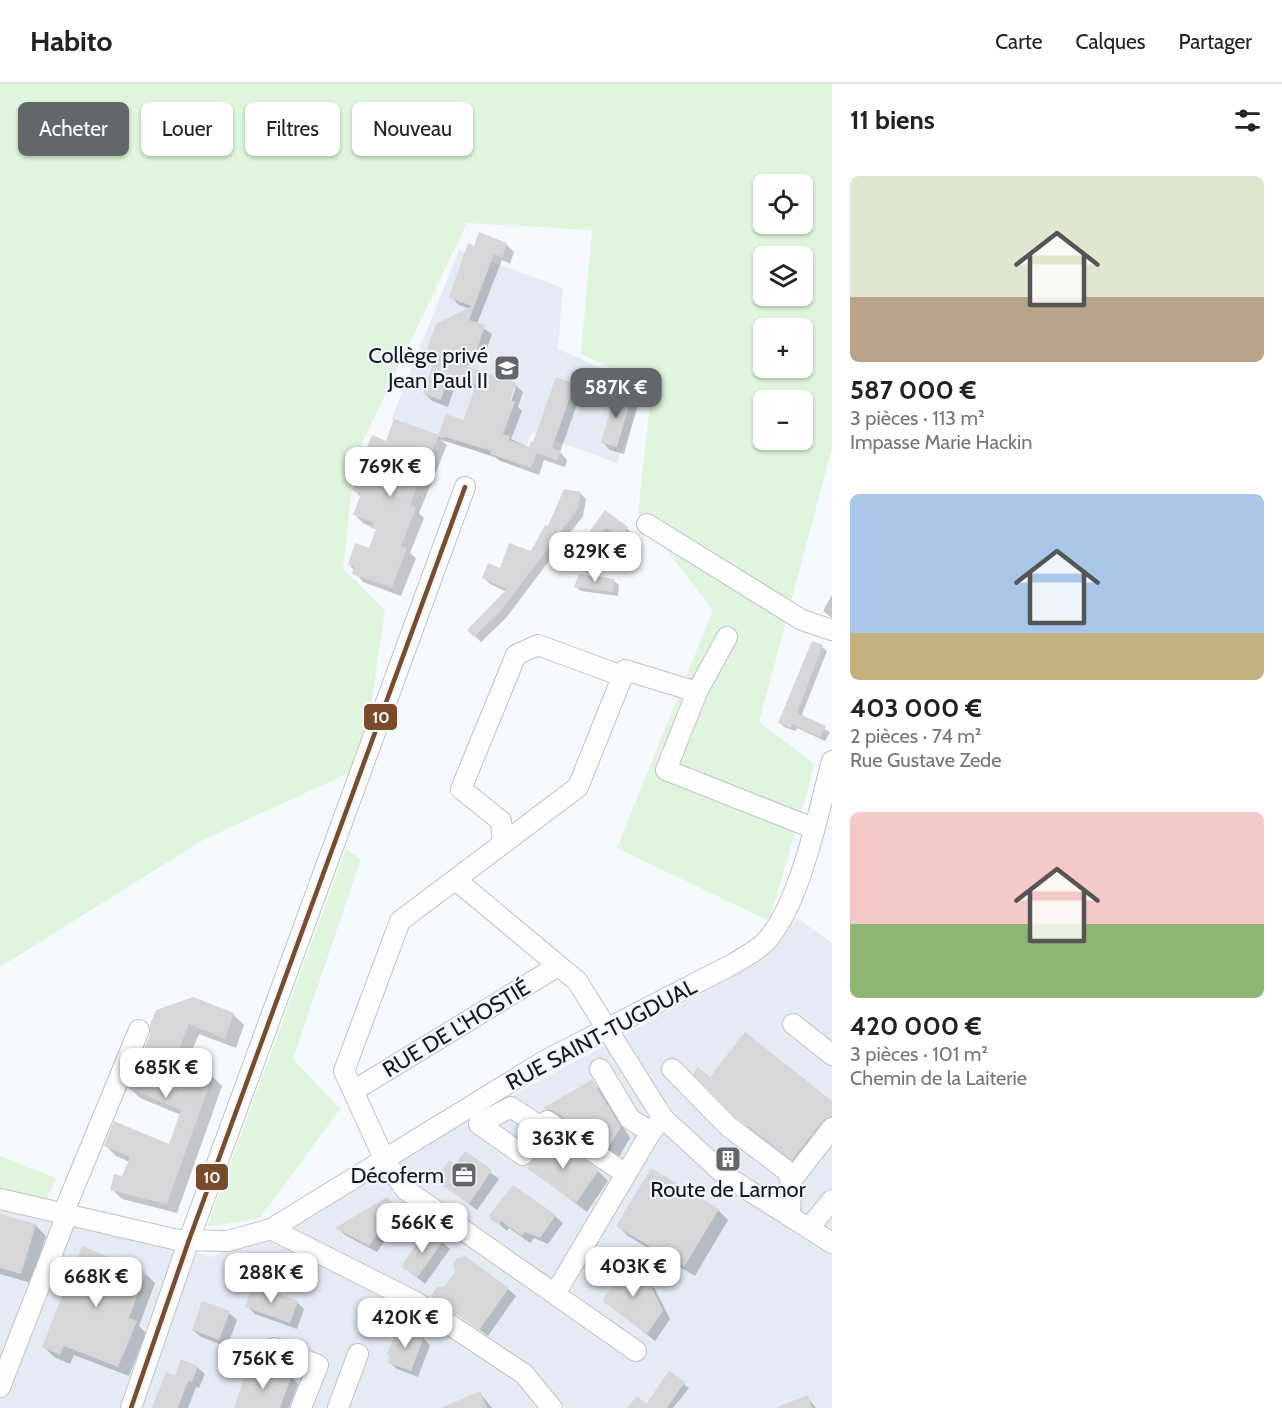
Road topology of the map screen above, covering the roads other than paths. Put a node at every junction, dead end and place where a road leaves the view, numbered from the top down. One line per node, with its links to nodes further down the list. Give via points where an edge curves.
1 (465, 487): 31 (street)
2 (647, 524): 3 (street, via 802,620)
3 (832, 630)
4 (726, 637): 6 (street)
5 (622, 676): 6 (street, via 625,670); 9 (street, via 578,787); 9 (street, via 538,645 516,656 461,789 501,821)
6 (697, 692): 8 (street, via 666,770)
7 (831, 772): 8 (street, RUE SAINT-TUGDUAL)
8 (813, 828): 13 (street, RUE SAINT-TUGDUAL, via 782,918 763,944 735,963)
9 (503, 844): 10 (street)
10 (456, 880): 11 (street); 18 (street, via 400,921 344,1071)
11 (558, 966): 13 (street, via 577,981); 18 (street, RUE DE L'HOSTIÉ)
12 (793, 1024): 15 (street)
13 (608, 1029): 19 (street); 22 (street, RUE SAINT-TUGDUAL, via 546,1060)
14 (139, 1030): 27 (street)
15 (832, 1055)
16 (600, 1069): 19 (street, via 630,1119)
17 (672, 1070): 24 (street, via 729,1127 788,1171)
18 (353, 1091): 22 (street)
19 (657, 1125): 23 (street); 28 (street, via 726,1176)
20 (542, 1128): 23 (street, via 547,1121)
21 (832, 1128): 24 (street)
22 (384, 1159): 30 (street, RUE SAINT-TUGDUAL); 33 (street, via 406,1190)
23 (626, 1173): 33 (street)
24 (791, 1181): 28 (street)
25 (0, 1199): 27 (street, RUE SAINT-TUGDUAL)
26 (832, 1200): 29 (street)
27 (65, 1214): 31 (street, RUE SAINT-TUGDUAL); 37 (street)
28 (790, 1216): 29 (street)
29 (810, 1227): 32 (street)
30 (271, 1229): 31 (street, RUE SAINT-TUGDUAL, via 228,1241); 42 (street, via 416,1302 524,1374)
31 (189, 1240): 39 (street)
32 (832, 1243)
33 (555, 1294): 35 (street)
34 (274, 1348): 40 (street, via 318,1365)
35 (636, 1351)
36 (358, 1353): 41 (street)
37 (6, 1354): 38 (street)
38 (0, 1387)
39 (131, 1408)
40 (301, 1408)
41 (338, 1408)
42 (552, 1408)

